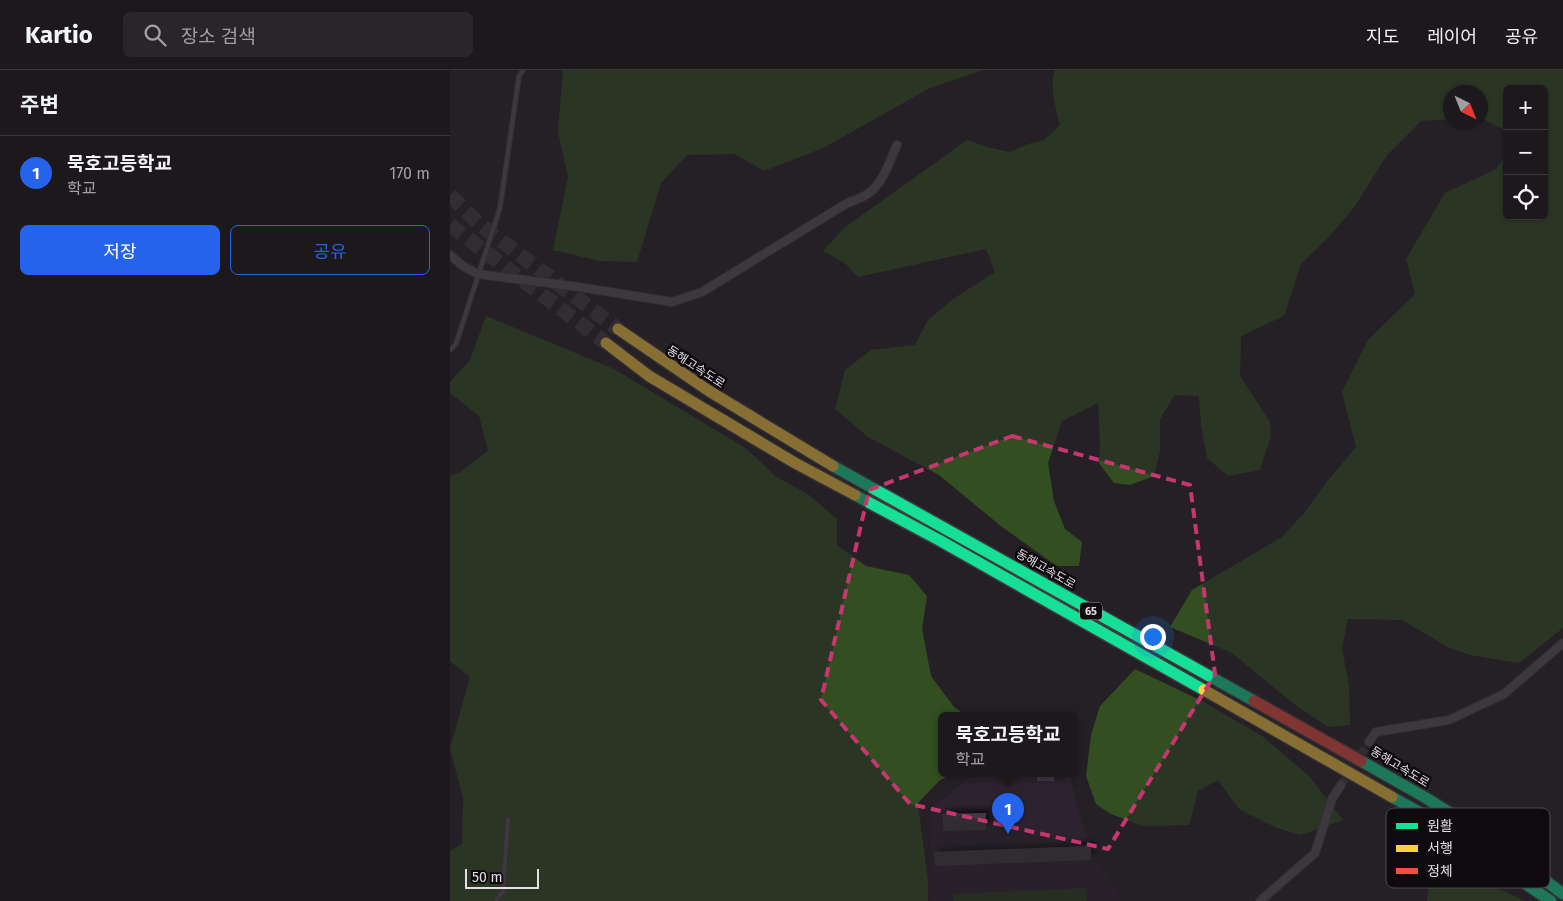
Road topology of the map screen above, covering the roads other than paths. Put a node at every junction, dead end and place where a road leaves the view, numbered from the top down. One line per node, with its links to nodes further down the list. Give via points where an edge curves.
1 (523, 70): 4 (lane, via 519,76 500,208)
2 (897, 145): 4 (street, via 884,174 867,194 702,292 672,302)
3 (450, 255): 4 (street)
4 (478, 274): 7 (lane, via 456,344)
5 (618, 330): 12 (highway, 동해고속도로 / 65, via 660,361 797,446 1380,770)
6 (606, 343): 11 (highway, 65, via 649,376 795,463 939,540)
7 (450, 350)
8 (1563, 643): 9 (street, via 1504,694 1449,720 1376,732)
9 (1369, 742)
10 (1341, 785): 18 (street, via 1332,799 1315,853)
11 (1412, 808)
12 (1441, 808)
13 (508, 819): 17 (lane, via 503,891)
14 (1550, 884): 16 (highway, 동해고속도로 / 65)
15 (1532, 888): 19 (highway, 65)
16 (1563, 894)
17 (496, 901)
18 (1260, 901)
19 (1551, 901)

